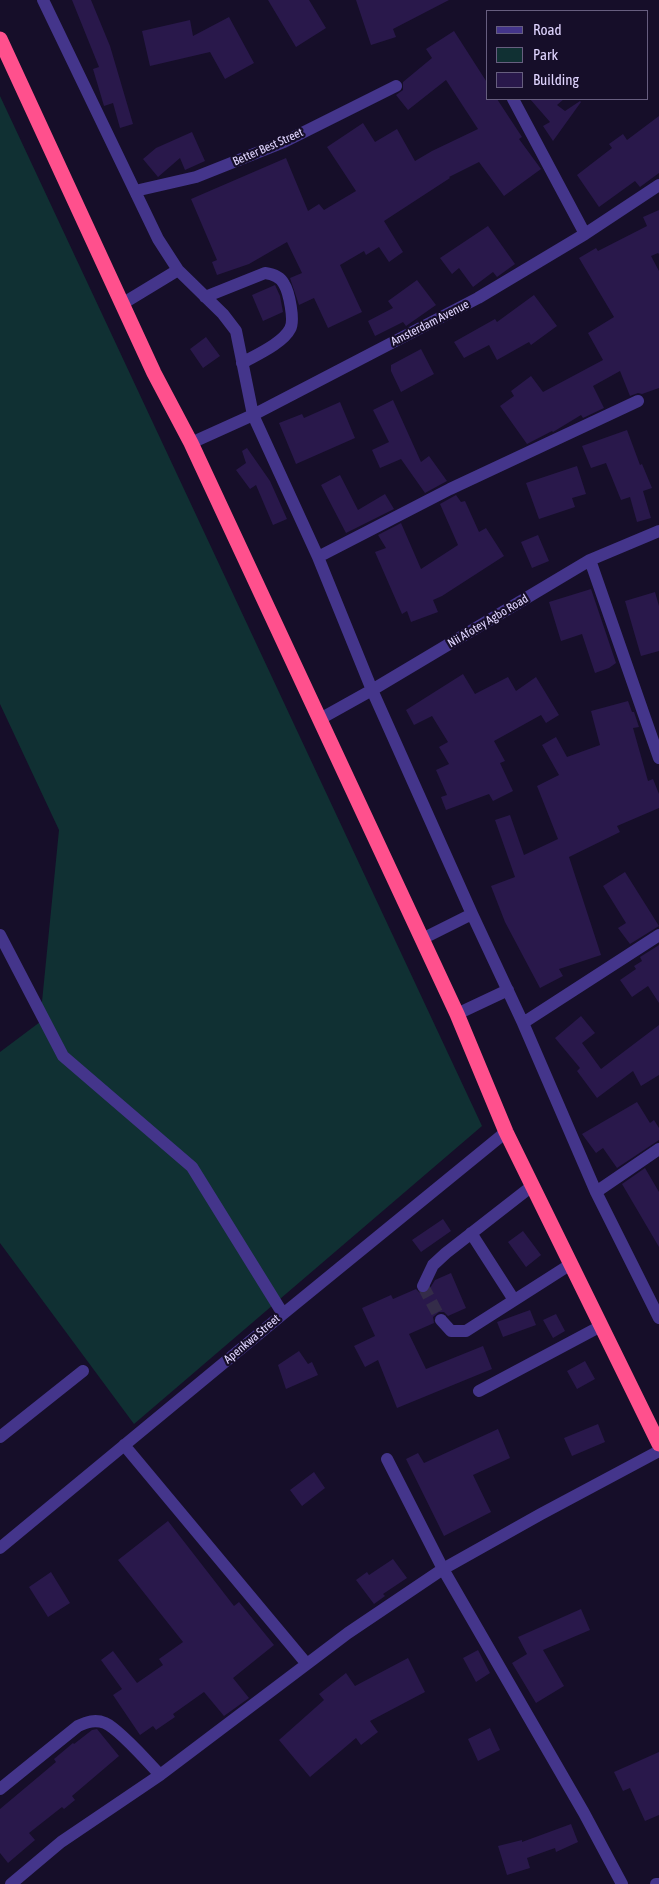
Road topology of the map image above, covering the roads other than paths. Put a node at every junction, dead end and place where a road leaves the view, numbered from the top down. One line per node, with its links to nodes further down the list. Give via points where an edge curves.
1 (43, 0): 6 (street)
2 (0, 39): 10 (highway)
3 (396, 86): 6 (street, Better Best Street, via 284,142 196,177)
4 (514, 100): 7 (street)
5 (659, 185): 7 (street, Amsterdam Avenue)
6 (135, 191): 8 (street, via 158,239)
7 (586, 234): 13 (street, Amsterdam Avenue, via 478,298)
8 (178, 270): 9 (street); 10 (street)
9 (205, 297): 11 (street, via 236,331); 11 (street, via 265,273 275,274 284,284 293,316 290,329 278,342)
10 (122, 304): 14 (highway)
11 (242, 363): 13 (street)
12 (638, 401): 16 (street, via 450,489)
13 (253, 415): 14 (street, Amsterdam Avenue); 16 (street)
14 (191, 443): 19 (highway)
15 (659, 531): 17 (street, Nii Afotey Agbo Road)
16 (318, 557): 18 (street)
17 (590, 560): 18 (street, Nii Afotey Agbo Road); 20 (street)
18 (372, 690): 19 (street, Nii Afotey Agbo Road); 21 (street)
19 (320, 719): 24 (highway)
20 (659, 758)
21 (472, 914): 24 (street); 25 (street)
22 (0, 935): 36 (street, via 62,1056 192,1167)
23 (659, 936): 27 (street)
24 (422, 939): 26 (highway)
25 (508, 990): 26 (street); 27 (street)
26 (457, 1014): 28 (highway)
27 (523, 1023): 31 (street)
28 (506, 1132): 30 (highway); 36 (street, Apenkwa Street)
29 (659, 1149): 31 (street)
30 (532, 1186): 32 (street); 33 (highway)
31 (596, 1192): 37 (street)
32 (471, 1233): 34 (street, via 433,1265); 35 (street)
33 (571, 1264): 35 (street); 39 (highway)
34 (423, 1286)
35 (514, 1300): 38 (street, via 466,1331 451,1331)
36 (283, 1314): 44 (street, Apenkwa Street)
37 (659, 1318)
38 (441, 1320)
39 (601, 1326): 41 (street); 43 (highway)
40 (82, 1371): 42 (street)
41 (479, 1390)
42 (0, 1437)
43 (659, 1444)
44 (124, 1445): 47 (street, Apenkwa Street); 49 (street)
45 (659, 1450): 48 (street)
46 (387, 1459): 48 (street)
47 (0, 1548)
48 (443, 1569): 49 (street); 53 (street)
49 (306, 1663): 50 (street)
50 (160, 1775): 51 (street, via 121,1735 105,1723 91,1720 78,1726); 52 (street, via 61,1842)
51 (0, 1789)
52 (11, 1884)
53 (622, 1884)

